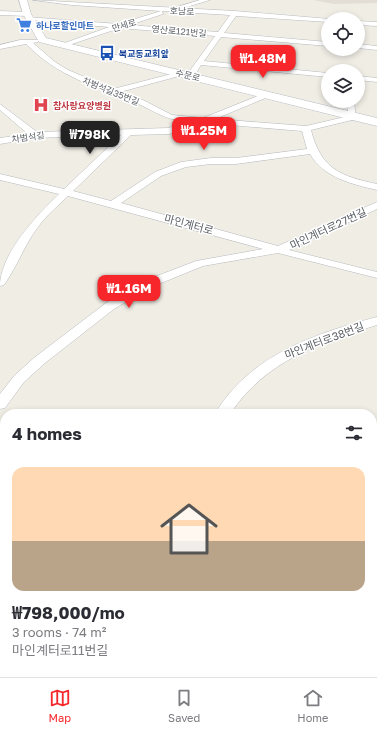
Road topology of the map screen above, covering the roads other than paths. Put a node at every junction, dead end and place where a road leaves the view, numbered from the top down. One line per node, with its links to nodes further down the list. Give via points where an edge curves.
1 (23, 0): 7 (street)
2 (36, 0): 4 (street, 호남로)
3 (207, 0): 4 (street, 만세로)
4 (167, 11): 6 (street, 호남로); 11 (street, 만세로)
5 (0, 13): 7 (street, 영산로121번길)
6 (235, 13): 8 (street, 호남로); 12 (street)
7 (28, 16): 11 (street, 영산로121번길); 14 (street)
8 (321, 19)
9 (365, 23): 10 (street)
10 (377, 24)
11 (122, 27): 12 (street, 영산로121번길); 17 (street, 만세로, via 90,34)
12 (220, 34): 16 (street, 영산로121번길); 21 (street)
13 (0, 40): 15 (street)
14 (42, 40): 15 (street); 17 (street, 수문로)
15 (24, 42): 18 (street); 26 (street, 차범석길35번길, via 60,69)
16 (321, 43)
17 (64, 45): 22 (street, 수문로)
18 (0, 47)
19 (365, 47): 20 (street)
20 (377, 48)
21 (199, 62): 22 (street); 23 (street)
22 (185, 74): 26 (street); 27 (street, 수문로)
23 (321, 74)
24 (365, 79): 25 (street)
25 (377, 80)
26 (111, 92): 31 (street, 차범석길35번길, via 140,102 168,116)
27 (265, 95): 30 (street, 수문로); 31 (street, 차범석길)
28 (0, 106): 35 (street)
29 (351, 108): 30 (street)
30 (353, 117): 32 (street, 수문로); 33 (street, 차범석길35번길)
31 (203, 121): 33 (street, 차범석길35번길); 34 (street, 차범석길, via 169,131)
32 (377, 122)
33 (306, 129): 37 (street)
34 (128, 133): 35 (street, 차범석길); 40 (street)
35 (35, 134): 36 (street, 차범석길)
36 (0, 141)
37 (312, 151): 39 (street, via 324,166 338,176 348,181); 41 (street, via 184,164 158,174)
38 (0, 177): 40 (street, 마인계터로)
39 (377, 187)
40 (67, 192): 41 (street, 마인계터로); 45 (street, via 30,230)
41 (113, 204): 43 (street, 마인계터로)
42 (377, 205): 43 (street, 마인계터로27번길)
43 (279, 250): 44 (street, 마인계터로); 47 (street, via 200,263 145,285 110,306 40,360 19,379)
44 (377, 275)
45 (0, 282)
46 (377, 321): 48 (street, 마인계터로38번길, via 282,356 247,381)
47 (0, 404)
48 (225, 409)

